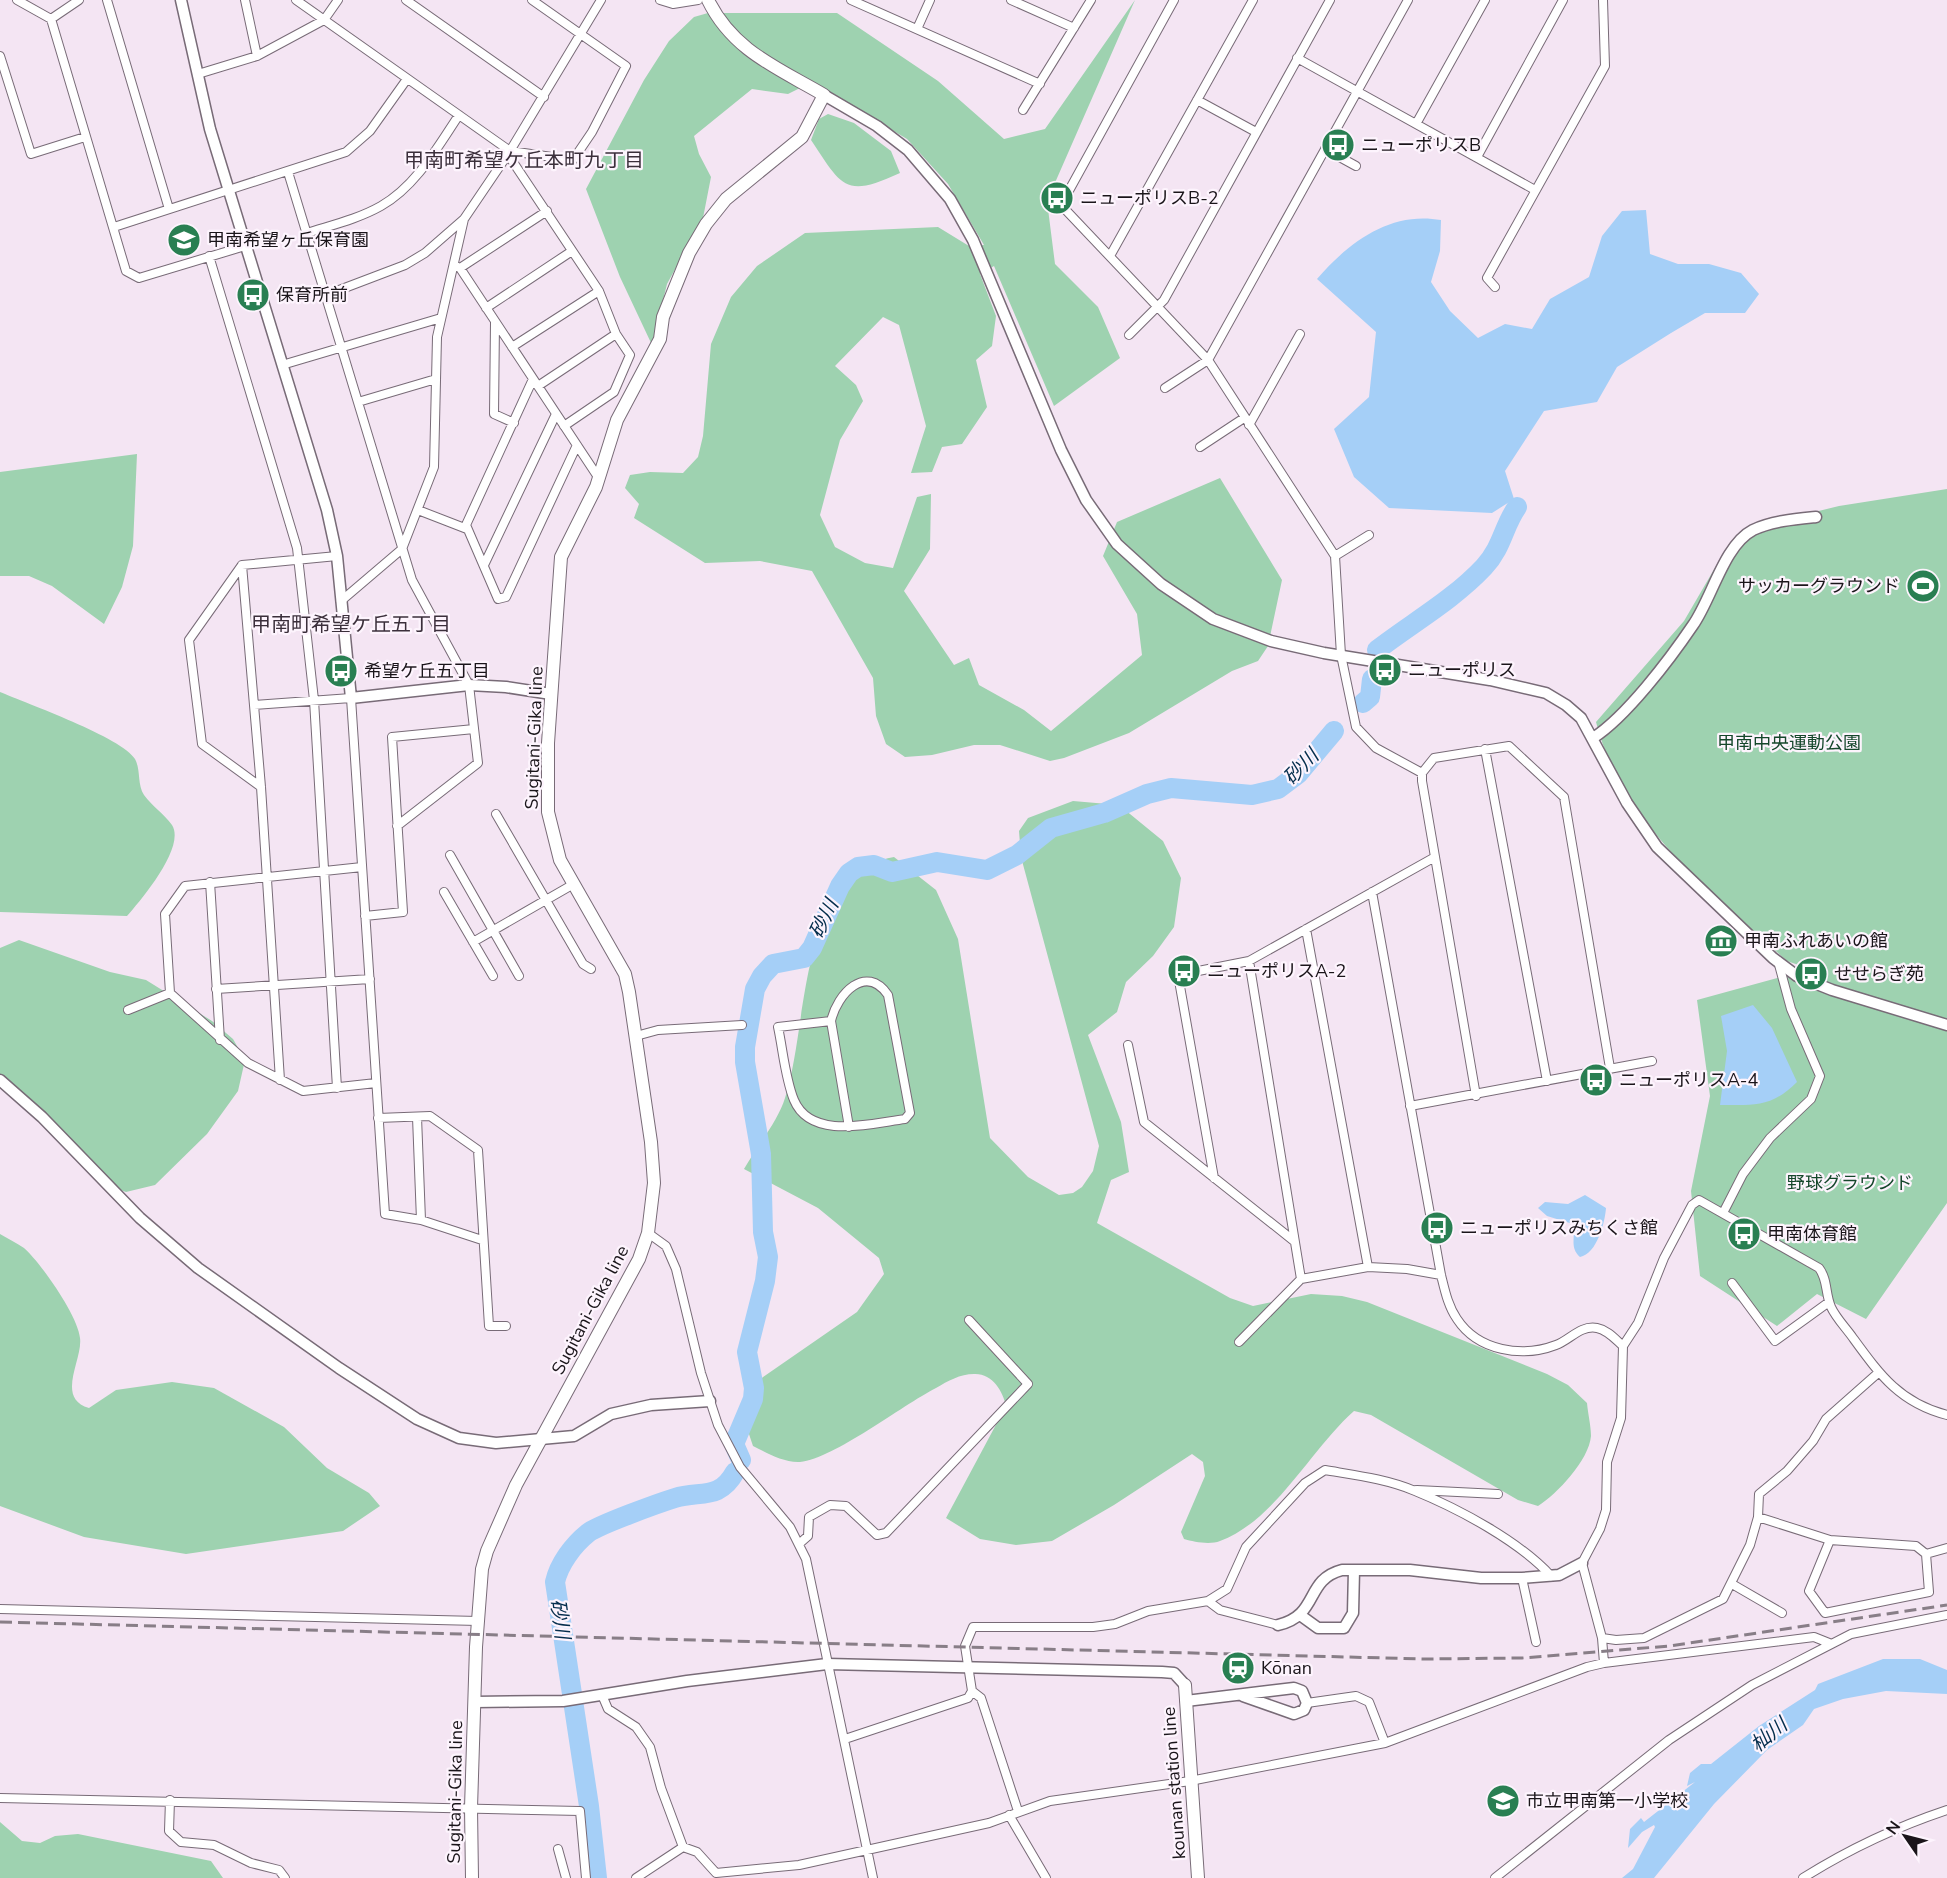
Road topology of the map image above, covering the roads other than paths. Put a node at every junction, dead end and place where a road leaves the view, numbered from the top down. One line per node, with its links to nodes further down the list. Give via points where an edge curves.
1 (17, 0): 25 (street)
2 (79, 0): 25 (street)
3 (106, 0): 52 (street)
4 (181, 0): 33 (street)
5 (245, 0): 31 (street)
6 (296, 0): 26 (street)
7 (338, 0): 26 (street)
8 (406, 0): 38 (street)
9 (532, 0): 29 (street)
10 (601, 0): 29 (street)
11 (660, 0): 12 (street, via 673,4)
12 (698, 0)
13 (708, 0): 37 (main road, via 725,30 737,42)
14 (851, 0): 28 (street)
15 (930, 0): 28 (street)
16 (1011, 0): 27 (street)
17 (1091, 0): 27 (street)
18 (1174, 0): 60 (street, via 1060,205)
19 (1252, 0): 39 (street)
20 (1330, 0): 32 (street)
21 (1408, 0): 36 (street)
22 (1485, 0): 42 (street)
23 (1563, 0): 47 (street)
24 (1603, 0): 51 (street, via 1605,66)
25 (51, 19): 44 (street)
26 (324, 20): 31 (street); 34 (street)
27 (1074, 28): 35 (street)
28 (917, 29): 35 (street)
29 (581, 34): 38 (street); 46 (street, via 626,66 592,132 573,160)
30 (0, 56): 44 (street, via 31,154)
31 (257, 56): 33 (street)
32 (1297, 58): 36 (street); 43 (street)
33 (198, 74): 50 (street)
34 (407, 79): 41 (street); 49 (street, via 354,147)
35 (1040, 84): 40 (street)
36 (1356, 91): 42 (street); 45 (street)
37 (824, 95): 86 (main road, Sugitani-Gika line, via 802,137 726,199 700,234 663,317 660,339 617,420); 98 (street, via 877,126 908,150 950,199 973,240 1061,450 1086,500 1117,544 1161,585 1213,619 1270,641)
38 (544, 97): 46 (street)
39 (1197, 100): 43 (street); 60 (street)
40 (1023, 110)
41 (459, 115): 46 (street); 56 (street, via 423,168 391,199 359,216)
42 (1416, 124): 47 (street)
43 (1256, 132): 66 (street)
44 (85, 137): 55 (street)
45 (1325, 149): 48 (street); 74 (street)
46 (510, 151): 53 (street, via 511,159); 54 (street)
47 (1477, 157): 51 (street)
48 (1356, 166)
49 (288, 172): 50 (street); 56 (street)
50 (229, 190): 52 (street); 57 (street)
51 (1534, 190): 62 (street, via 1487,278)
52 (169, 209): 55 (street)
53 (547, 211): 58 (street); 61 (street)
54 (464, 219): 61 (street); 64 (street, via 405,265)
55 (114, 227): 59 (street, via 126,271 139,278)
56 (307, 233): 64 (street)
57 (245, 246): 59 (street); 75 (street)
58 (572, 251): 63 (street); 65 (street)
59 (209, 256): 94 (street)
60 (1110, 256): 66 (street)
61 (457, 267): 65 (street); 67 (street)
62 (1495, 287)
63 (599, 291): 69 (street); 73 (street)
64 (326, 295): 72 (street)
65 (486, 308): 68 (street)
66 (1158, 308): 71 (street); 74 (street)
67 (441, 318): 72 (street); 76 (street)
68 (495, 321): 73 (street); 82 (street, via 494,414)
69 (616, 334): 77 (street); 83 (street, via 630,355 614,392)
70 (1300, 334): 81 (street)
71 (1129, 335)
72 (342, 347): 75 (street); 79 (street)
73 (512, 347): 77 (street)
74 (1208, 360): 78 (street); 81 (street)
75 (282, 365): 92 (street, via 327,510)
76 (436, 379): 79 (street); 87 (street, via 435,455)
77 (536, 382): 80 (street); 82 (street)
78 (1164, 388)
79 (358, 402): 91 (street)
80 (556, 414): 83 (street); 96 (street)
81 (1246, 422): 85 (street); 93 (street)
82 (514, 423): 89 (street)
83 (564, 426): 84 (street)
84 (577, 445): 86 (street); 96 (street, via 506,597 498,599)
85 (1200, 447)
86 (598, 477): 100 (main road, Sugitani-Gika line, via 561,557)
87 (418, 510): 89 (street); 91 (street)
88 (1816, 517): 105 (street, via 1753,530 1732,548 1693,625 1611,726)
89 (467, 529): 96 (street)
90 (1369, 535): 93 (street)
91 (402, 549): 97 (street); 99 (street, via 412,580)
92 (337, 556): 94 (street); 97 (street)
93 (1335, 556): 98 (street)
94 (298, 561): 95 (street); 102 (street)
95 (242, 565): 103 (street); 108 (street, via 189,640 202,744)
96 (484, 565)
97 (341, 601): 101 (street)
98 (1341, 655): 105 (street, via 1546,693 1581,718); 107 (street, via 1356,727 1376,748)
99 (469, 686): 100 (street); 101 (street); 104 (street)
100 (551, 694): 117 (main road, Sugitani-Gika line, via 548,812 560,860)
101 (351, 698): 102 (street); 113 (street)
102 (314, 700): 103 (street); 114 (street)
103 (254, 705): 108 (street)
104 (474, 729): 110 (street, via 478,763); 110 (street, via 392,737)
105 (1593, 738): 126 (street, via 1627,803 1658,847)
106 (1485, 749): 107 (street, via 1434,758); 143 (street, via 1509,746 1564,797); 146 (street)
107 (1422, 773): 112 (street)
108 (261, 787): 115 (street)
109 (496, 814): 120 (street)
110 (397, 826): 121 (street, via 403,912)
111 (450, 855): 123 (street)
112 (1435, 857): 119 (street); 149 (street)
113 (362, 867): 114 (street); 121 (street)
114 (323, 870): 115 (street); 131 (street)
115 (266, 878): 116 (street); 132 (street)
116 (210, 882): 133 (street); 134 (street, via 185,886 165,914)
117 (572, 885): 120 (street); 139 (main road, Sugitani-Gika line, via 625,974)
118 (444, 892): 124 (street)
119 (1372, 892): 122 (street); 150 (street)
120 (546, 900): 123 (street); 127 (street, via 583,964)
121 (365, 916): 130 (street)
122 (1306, 929): 125 (street); 160 (street)
123 (492, 930): 124 (street); 129 (street)
124 (473, 942): 128 (street)
125 (1249, 961): 154 (street, via 1178,975); 159 (street)
126 (1778, 961): 138 (street, via 1797,976 1832,990); 155 (street, via 1791,1009 1820,1076 1811,1099 1770,1138 1743,1174)
127 (591, 969)
128 (493, 976)
129 (519, 976)
130 (370, 979): 131 (street); 147 (street)
131 (330, 981): 132 (street); 148 (street)
132 (273, 985): 133 (street); 145 (street)
133 (216, 989): 140 (street)
134 (170, 993): 135 (street); 140 (street)
135 (128, 1010)
136 (831, 1021): 153 (street); 153 (street, via 778,1027 794,1100 802,1112 825,1124); 153 (street, via 838,999 860,983 878,985 888,995 910,1113 905,1119)
137 (742, 1025): 139 (street, via 658,1030)
138 (1947, 1025)
139 (636, 1036): 157 (main road, Sugitani-Gika line, via 653,1162)
140 (220, 1040): 145 (street, via 248,1063)
141 (1128, 1044): 154 (street, via 1144,1122)
142 (1652, 1061): 143 (street)
143 (1610, 1068): 146 (street)
144 (0, 1080): 172 (street, via 42,1117 140,1218 198,1268 339,1368 417,1419 459,1438 496,1443)
145 (280, 1080): 148 (street, via 303,1091)
146 (1547, 1082): 149 (street)
147 (376, 1083): 148 (street); 152 (street)
148 (337, 1088)
149 (1476, 1095): 150 (street)
150 (1410, 1106): 161 (street)
151 (417, 1117): 152 (street); 156 (street); 158 (street, via 430,1116 478,1150)
152 (378, 1118): 156 (street, via 385,1214)
153 (849, 1126)
154 (1214, 1178): 159 (street)
155 (1723, 1213): 164 (street, via 1819,1268 1826,1278); 168 (street, via 1699,1200 1692,1205 1664,1258 1638,1323)
156 (421, 1220): 158 (street)
157 (648, 1233): 170 (street, via 666,1246 676,1269); 172 (main road, Sugitani-Gika line, via 625,1288)
158 (482, 1240): 166 (street, via 489,1326)
159 (1294, 1242): 162 (street)
160 (1368, 1267): 161 (street); 162 (street)
161 (1441, 1275): 168 (street, via 1456,1319 1482,1341 1527,1353 1559,1344 1584,1328 1599,1328)
162 (1301, 1279): 167 (street)
163 (1732, 1283): 164 (street, via 1775,1341)
164 (1829, 1302): 169 (street)
165 (969, 1320): 177 (street, via 1028,1384 886,1533 876,1535 846,1506 830,1505 809,1516 808,1536)
166 (506, 1326)
167 (1239, 1342)
168 (1623, 1346): 180 (street, via 1621,1418 1607,1462 1606,1510)
169 (1878, 1373): 171 (street, via 1923,1409); 175 (street, via 1826,1419 1787,1471 1759,1494)
170 (710, 1401): 172 (street, via 651,1405 611,1414 574,1436); 177 (street, via 740,1467)
171 (1947, 1415)
172 (541, 1440): 190 (main road, Sugitani-Gika line, via 493,1532 482,1569)
173 (1414, 1490): 174 (street); 182 (street, via 1529,1555); 185 (street, via 1325,1470 1305,1483 1246,1547 1227,1589)
174 (1498, 1494)
175 (1758, 1517): 176 (street); 184 (street)
176 (1830, 1540): 179 (street, via 1916,1546); 179 (street, via 1809,1591 1825,1613 1929,1592)
177 (800, 1543): 196 (street, via 812,1579)
178 (1947, 1548): 179 (street)
179 (1926, 1554)
180 (1582, 1563): 182 (street); 192 (street)
181 (1354, 1570): 183 (street); 188 (street, via 1331,1573 1321,1581); 188 (street, via 1353,1613 1344,1628 1318,1628)
182 (1551, 1576): 183 (street)
183 (1522, 1578): 193 (street)
184 (1732, 1584): 187 (street); 192 (street, via 1723,1599 1644,1638)
185 (1208, 1601): 191 (street, via 1220,1610); 197 (street, via 1148,1611 1115,1624 1093,1627 973,1628 965,1646)
186 (0, 1609): 190 (street)
187 (1782, 1613)
188 (1300, 1615): 191 (street)
189 (1947, 1615): 194 (street, via 1851,1634)
190 (478, 1621): 204 (main road, Sugitani-Gika line)
191 (1278, 1625)
192 (1602, 1638): 195 (street)
193 (1536, 1642)
194 (1829, 1643): 195 (street, via 1814,1637); 228 (street, via 1752,1685 1669,1740)
195 (1604, 1663): 208 (street)
196 (827, 1664): 197 (street); 201 (street); 207 (street)
197 (968, 1668): 198 (street, via 1162,1672 1174,1673); 199 (street)
198 (1185, 1685): 203 (main road, kounan station line)
199 (972, 1691): 207 (street, via 968,1698); 214 (street, via 981,1698)
200 (1272, 1691): 202 (street); 205 (street, via 1294,1688 1302,1691); 206 (street)
201 (602, 1695): 204 (street); 216 (street, via 608,1709 636,1727 650,1747)
202 (1243, 1696): 203 (street); 206 (street)
203 (1186, 1701): 209 (main road, kounan station line)
204 (475, 1702): 212 (main road, Sugitani-Gika line)
205 (1307, 1703): 206 (street, via 1304,1710 1294,1714); 208 (street, via 1356,1696 1369,1702)
206 (1270, 1707)
207 (845, 1739): 218 (street)
208 (1385, 1743): 209 (street)
209 (1190, 1781): 214 (street, via 1050,1800); 227 (main road, kounan station line)
210 (0, 1798): 211 (street)
211 (170, 1800): 212 (street); 220 (street, via 169,1831 180,1842 214,1845 251,1863 279,1870)
212 (471, 1808): 221 (main road, Sugitani-Gika line); 223 (street, via 580,1811)
213 (1947, 1810): 229 (street, via 1857,1846)
214 (1018, 1811): 215 (street)
215 (1009, 1815): 218 (street); 226 (street)
216 (683, 1847): 219 (street, via 697,1852); 224 (street)
217 (558, 1849): 222 (street)
218 (867, 1850): 219 (street, via 800,1865); 225 (street)
219 (715, 1876)
220 (285, 1878)
221 (472, 1878)
222 (566, 1878)
223 (586, 1878)
224 (636, 1878)
225 (873, 1878)
226 (1046, 1878)
227 (1198, 1878)
228 (1495, 1878)
229 (1803, 1878)

